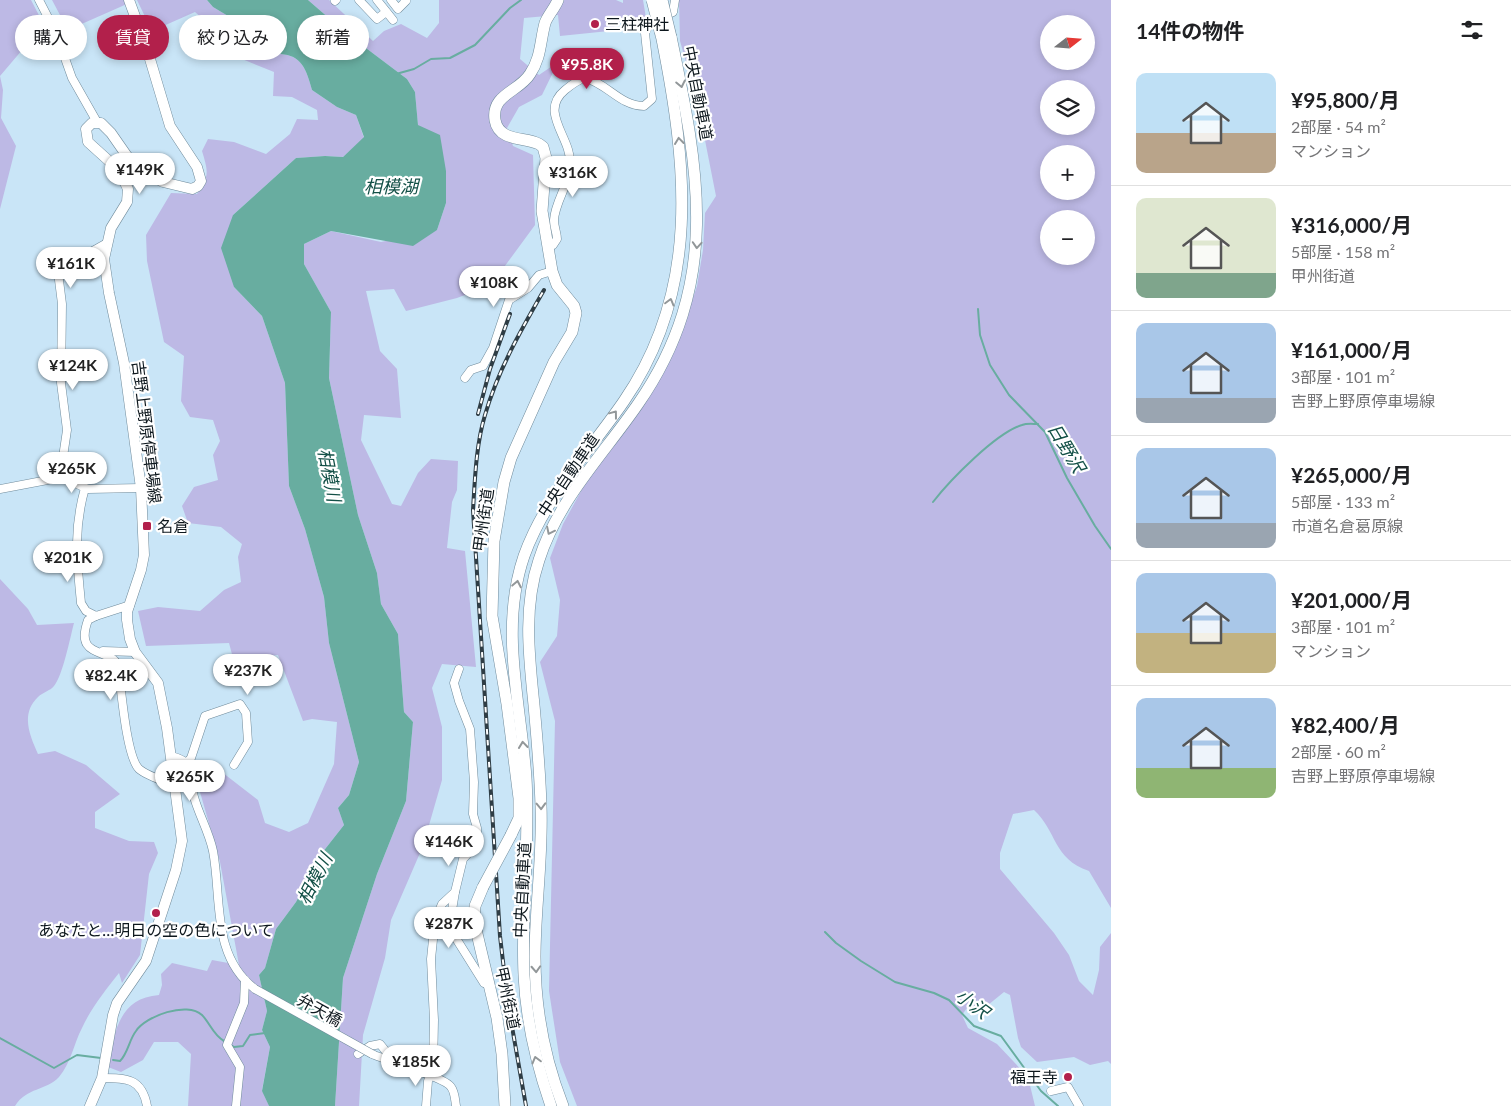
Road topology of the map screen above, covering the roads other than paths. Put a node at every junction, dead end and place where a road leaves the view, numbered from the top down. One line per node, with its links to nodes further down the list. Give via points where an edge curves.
1 (39, 0): 14 (street, via 56,33 72,78)
2 (129, 0): 14 (main road, via 148,49 170,126 197,167 201,181 192,189 152,177 135,164 106,127)
3 (358, 0): 11 (street, via 377,19)
4 (377, 0): 11 (street)
5 (390, 0): 6 (street, via 398,9)
6 (405, 0)
7 (558, 0): 16 (highway, 甲州街道, via 546,22 537,63 522,84 499,101 495,117 502,132 539,144 545,153 542,211)
8 (652, 0): 13 (highway, 中央自動車道, bridge)
9 (662, 0): 13 (highway, 中央自動車道, bridge)
10 (675, 0): 16 (street, via 673,12 650,22 645,33 652,99 644,106 629,104 584,78 571,84 557,98 554,115 569,149 570,166 554,220 557,240)
11 (386, 12): 12 (street)
12 (393, 20)
13 (666, 38): 46 (highway, 中央自動車道, one-way to 13, via 535,1057 526,1005 523,950 526,781 512,616 518,577 529,542 572,470 628,396 655,348 675,284 683,211 682,167); 47 (highway, 中央自動車道, one-way to 47, via 693,149 698,224 689,292 664,360 638,405 569,498 552,527 531,590 528,633 542,832 536,973 543,1033)
14 (96, 122): 15 (main road, 吉野上野原停車場線, via 86,129 88,142 119,170 128,189 127,202 111,228)
15 (107, 243): 19 (street, via 70,259 58,272 62,304 61,383 67,430); 21 (main road, 吉野上野原停車場線, via 104,268 124,363)
16 (548, 247): 17 (highway, 甲州街道)
17 (552, 271): 18 (street, via 539,275 528,288 509,300 493,348 483,366 471,370); 34 (highway, 甲州街道, bridge, via 574,306 575,321 511,458 494,541 492,616 519,798 518,818 511,836 475,906 474,921)
18 (465, 378)
19 (62, 478): 20 (street); 22 (street)
20 (85, 488): 21 (street); 24 (street, via 75,539 81,603 86,611)
21 (141, 488): 23 (main road, 吉野上野原停車場線, via 144,555)
22 (0, 489)
23 (130, 604): 24 (street); 26 (main road, 吉野上野原停車場線, via 127,620)
24 (96, 616): 25 (street, via 88,620)
25 (85, 635): 26 (street, via 100,651); 31 (street, via 92,650 110,657 118,666 134,762 140,770)
26 (136, 652): 28 (main road, 吉野上野原停車場線, via 158,683)
27 (459, 669): 32 (street, via 454,682 470,729 476,844 463,859)
28 (171, 756): 29 (street); 31 (main road, 吉野上野原停車場線)
29 (187, 762): 30 (street, via 205,716 240,704 246,713 248,742); 33 (street, 弁天橋, via 194,796 212,849 221,931 228,954)
30 (234, 764)
31 (175, 785): 38 (main road, 吉野上野原停車場線, via 181,827 180,855 146,961 117,1003)
32 (455, 892): 34 (street, via 450,922 452,932 484,983); 37 (street, via 442,904 435,920 430,959 434,1020)
33 (245, 980): 36 (street, 弁天橋, bridge, via 254,989); 42 (street, via 244,1003 226,1045 240,1067)
34 (490, 985): 45 (highway, 甲州街道, via 501,1045)
35 (358, 1054): 36 (street, via 380,1044)
36 (396, 1064): 37 (street, 弁天橋)
37 (431, 1075): 43 (street); 44 (street, 弁天橋, via 452,1088)
38 (102, 1078): 40 (main road, 吉野上野原停車場線); 41 (street, via 130,1079 142,1091)
39 (1051, 1091): 48 (street, via 1068,1087)
40 (90, 1106)
41 (147, 1106)
42 (236, 1106)
43 (426, 1106)
44 (456, 1106)
45 (505, 1106)
46 (551, 1106)
47 (563, 1106)
48 (1079, 1106)

